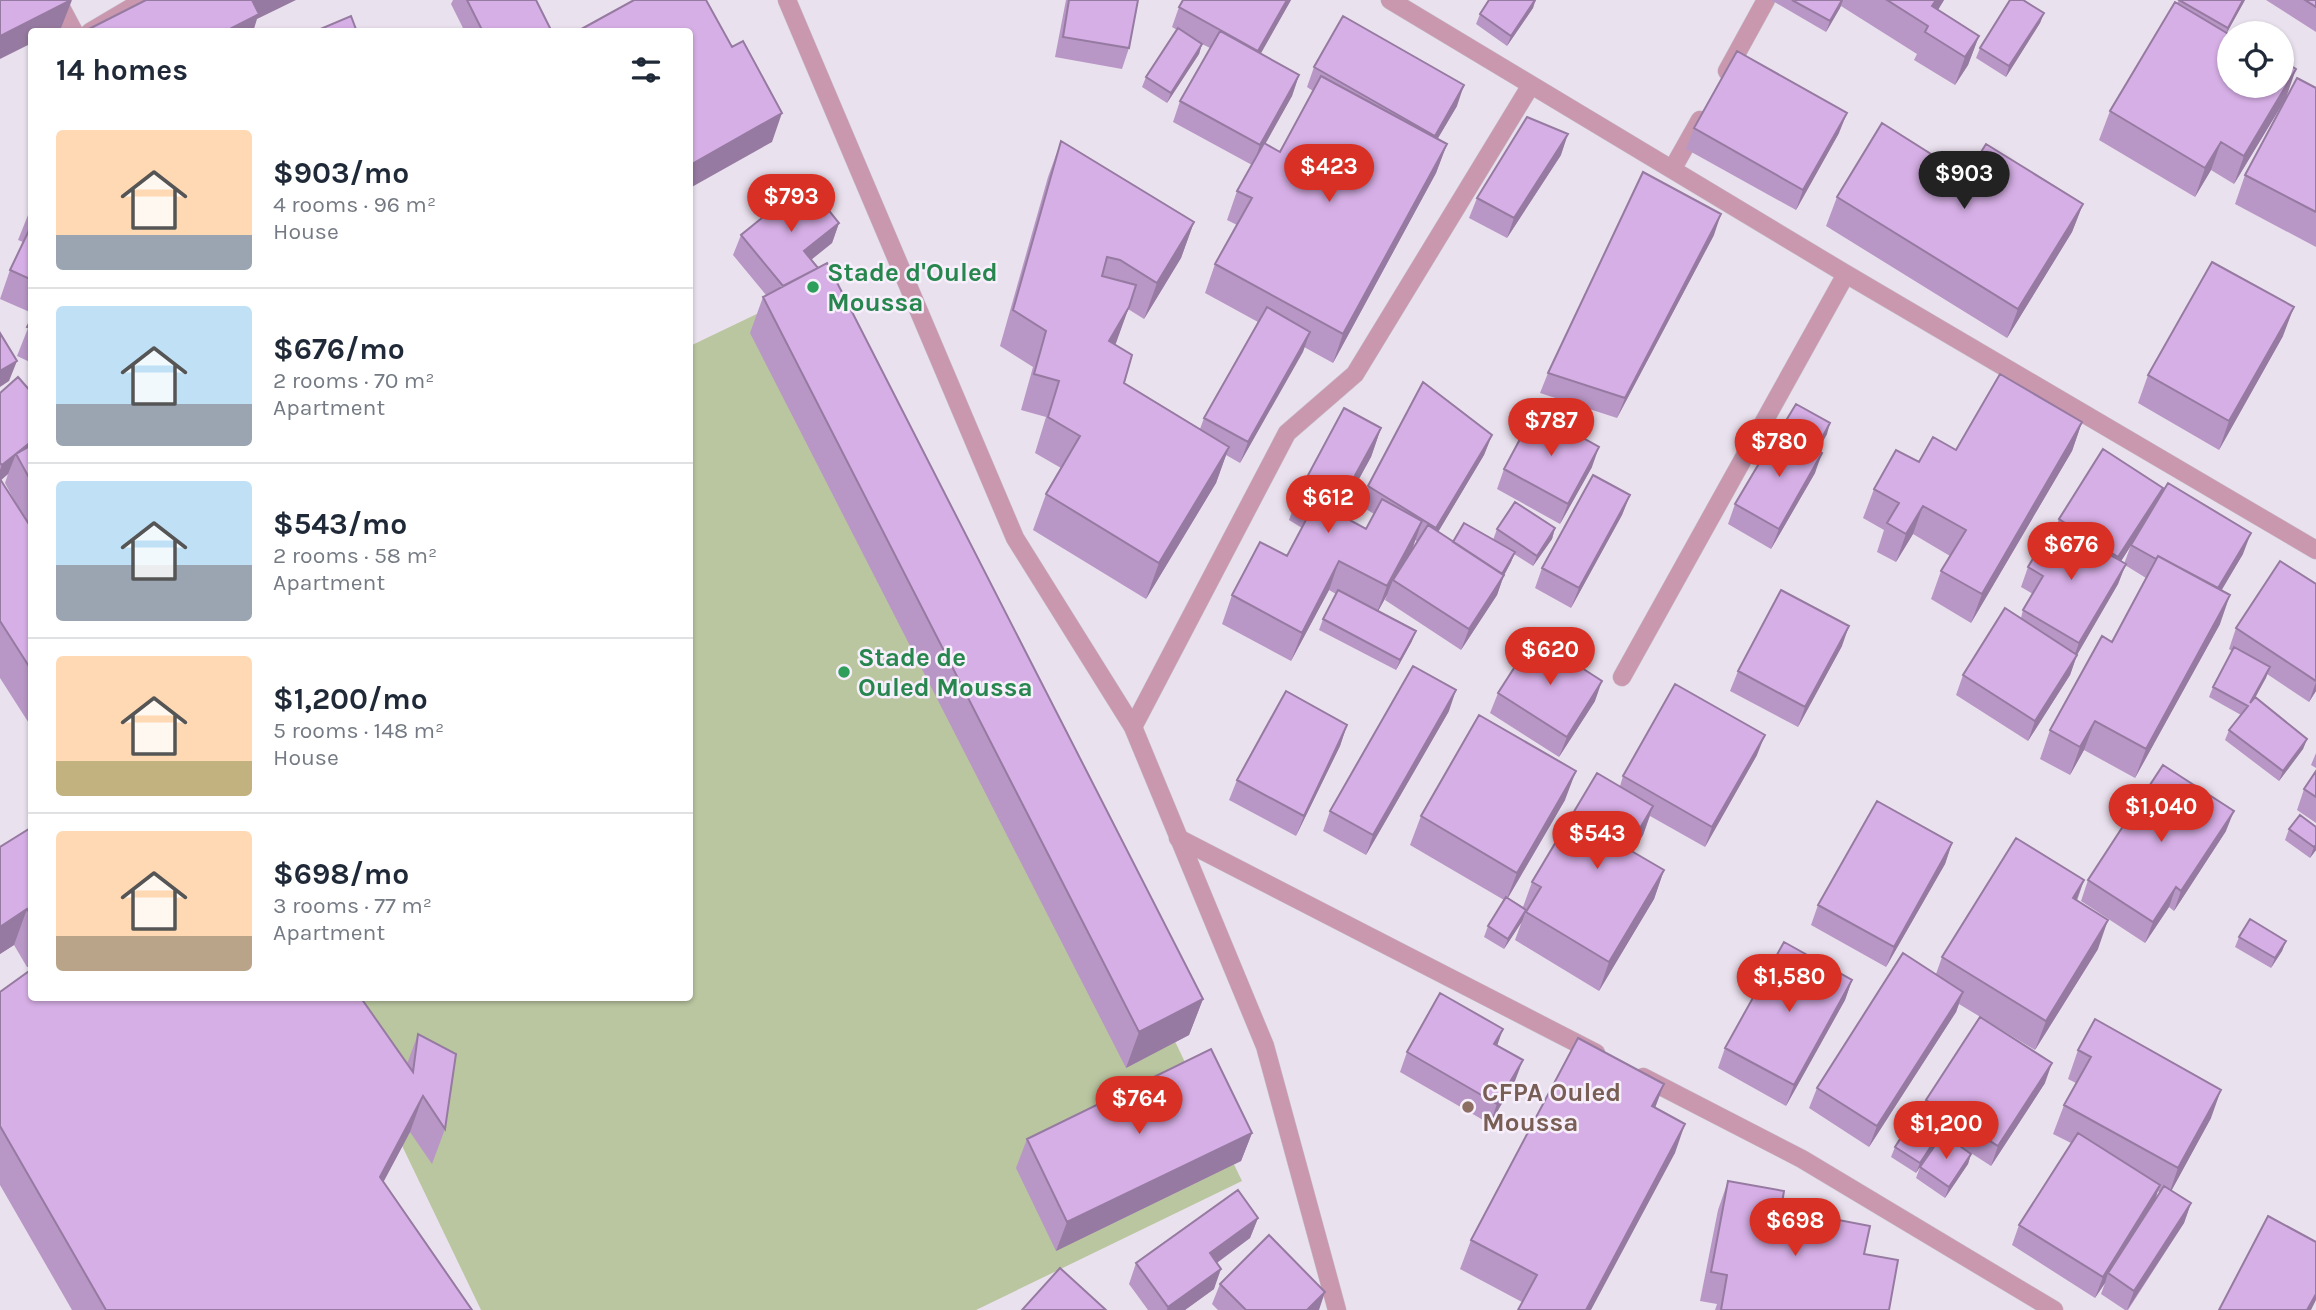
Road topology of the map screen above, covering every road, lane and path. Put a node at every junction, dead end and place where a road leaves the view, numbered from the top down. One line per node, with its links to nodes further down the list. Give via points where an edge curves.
1 (57, 0): 6 (street)
2 (144, 0): 7 (street)
3 (787, 0): 15 (street, via 1015,538)
4 (1390, 0): 9 (street)
5 (1766, 0): 8 (street)
6 (72, 28)
7 (97, 28)
8 (1720, 84)
9 (1531, 85): 11 (street); 15 (street, via 1355,374 1287,433)
10 (1707, 108): 11 (street)
11 (1674, 168): 12 (street)
12 (1846, 274): 13 (street); 14 (street)
13 (2316, 550)
14 (1622, 677)
15 (1133, 727): 16 (street)
16 (1178, 838): 17 (street); 19 (street, via 1265,1046)
17 (1606, 1058)
18 (1631, 1071): 20 (street, via 1802,1159)
19 (1337, 1310)
20 (2053, 1310)

